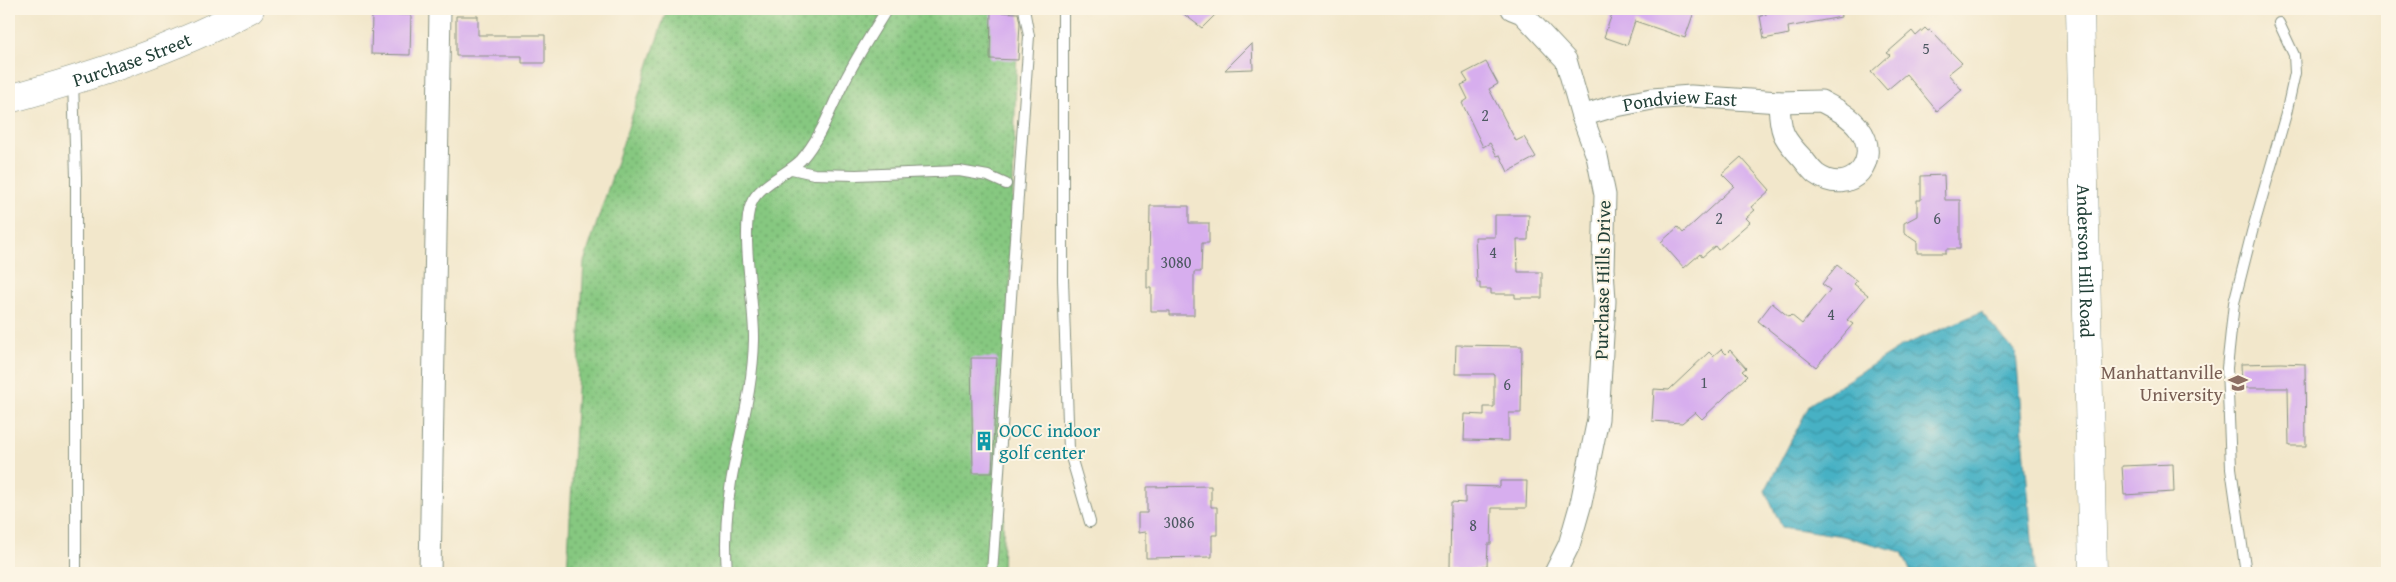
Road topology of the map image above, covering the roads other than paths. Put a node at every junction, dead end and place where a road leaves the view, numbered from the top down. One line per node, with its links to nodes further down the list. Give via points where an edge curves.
1 (250, 9): 9 (main road, Purchase Street, via 143,58)
2 (440, 9): 17 (street)
3 (887, 9): 13 (lane, via 842,84 826,124 811,149)
4 (1024, 9): 19 (lane, via 1028,36)
5 (1063, 9): 15 (lane, via 1063,280 1069,450)
6 (1512, 9): 12 (street, Purchase Hills Drive, via 1522,13 1566,60)
7 (2080, 9): 21 (main road, Anderson Hill Road)
8 (2279, 23): 22 (lane, via 2294,54 2295,73 2234,303 2226,368 2231,468)
9 (72, 80): 10 (main road, Purchase Street); 16 (lane, via 76,177)
10 (9, 99)
11 (1779, 102): 11 (street, Pondview East, via 1780,128 1816,174 1844,182 1857,177 1867,153 1865,140 1843,113 1821,101); 12 (street, Pondview East, via 1691,96 1611,107)
12 (1582, 116): 20 (street, Purchase Hills Drive, via 1597,156 1605,195 1605,301 1598,419 1581,503 1569,545)
13 (792, 169): 14 (lane, via 814,174 856,175 960,170); 18 (lane, via 772,179 751,204 748,230 754,341 751,386 731,482)
14 (1006, 184)
15 (1090, 522)
16 (76, 573)
17 (430, 573)
18 (727, 573)
19 (992, 573)
20 (1555, 573)
21 (2093, 573)
22 (2246, 573)

